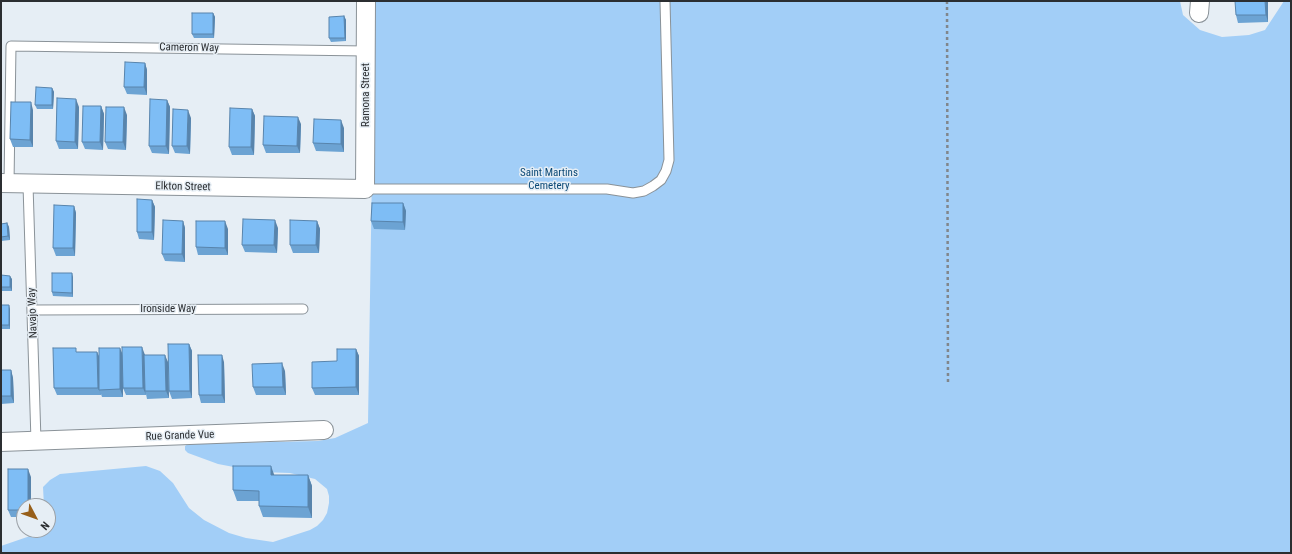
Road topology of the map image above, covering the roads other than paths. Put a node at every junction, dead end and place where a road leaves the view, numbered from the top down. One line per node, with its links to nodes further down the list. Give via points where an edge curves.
1 (366, 1): 3 (street, Ramona Street)
2 (665, 1): 6 (lane, via 669,160 661,180 653,186 633,193 607,189)
3 (366, 51): 4 (lane, Cameron Way, via 11,46); 6 (street, Ramona Street)
4 (5, 184): 5 (street, Elkton Street)
5 (28, 185): 6 (street, Elkton Street); 8 (lane, Navajo Way)
6 (365, 189)
7 (303, 309): 8 (lane, Ironside Way)
8 (33, 310): 10 (lane, Navajo Way)
9 (324, 430): 10 (street, Rue Grande Vue)
10 (36, 441): 11 (street, Rue Grande Vue)
11 (1, 442)

